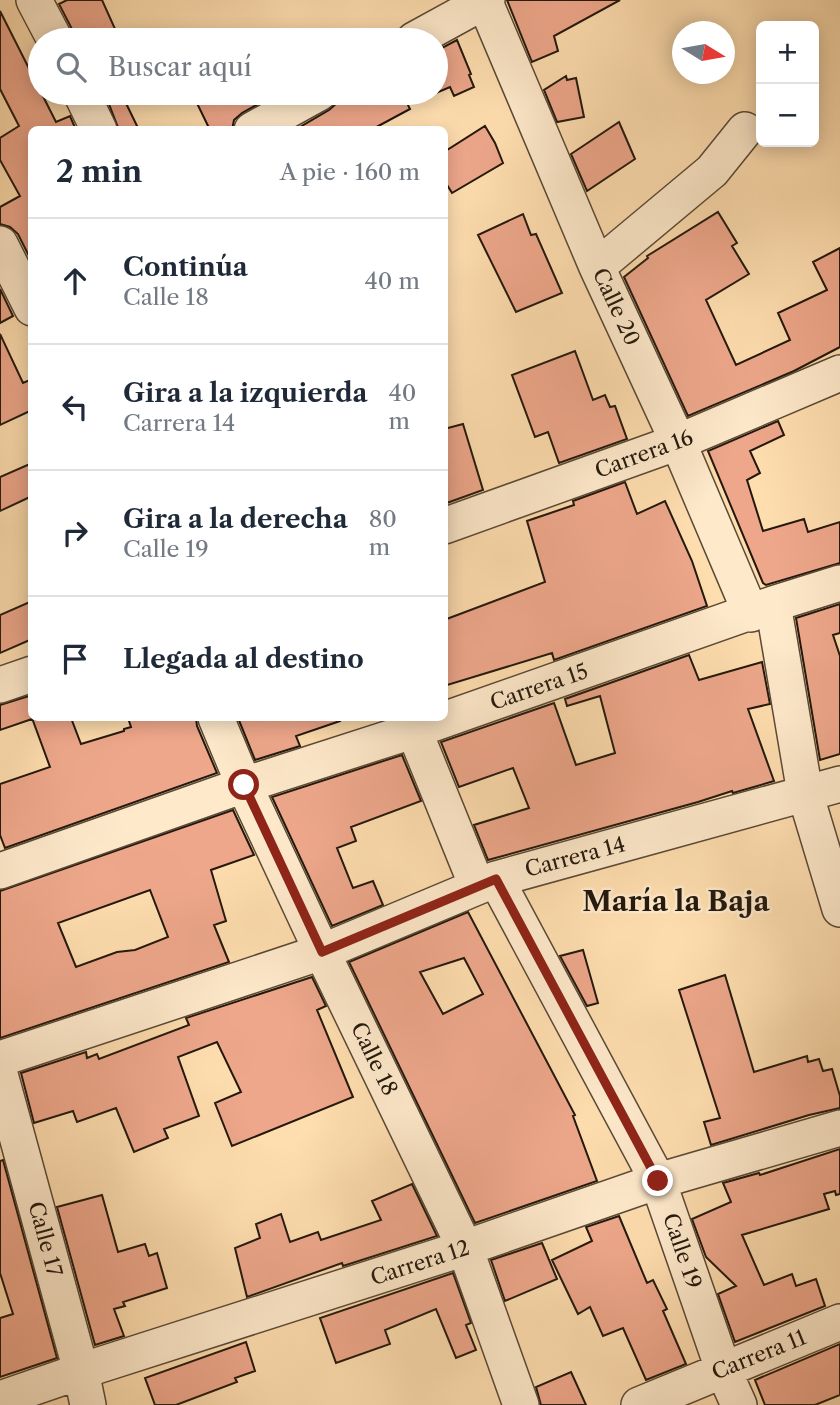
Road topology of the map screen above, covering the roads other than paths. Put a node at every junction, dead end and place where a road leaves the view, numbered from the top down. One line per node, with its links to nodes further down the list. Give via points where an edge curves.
1 (34, 0): 3 (street)
2 (485, 1): 4 (street); 11 (street, Calle 20)
3 (49, 28)
4 (436, 28)
5 (87, 105): 7 (street)
6 (297, 105): 8 (street)
7 (97, 126)
8 (259, 126)
9 (746, 130): 11 (street, via 712,171)
10 (11, 257): 12 (street)
11 (597, 267): 14 (street, Calle 20)
12 (28, 298)
13 (840, 373): 14 (street, Carrera 16)
14 (678, 442): 15 (street, Carrera 16); 17 (street, Calle 20)
15 (448, 525)
16 (840, 583): 17 (street, Carrera 15)
17 (762, 609): 20 (street, Carrera 15); 25 (street, Calle 20)
18 (28, 675): 19 (street)
19 (0, 685)
20 (448, 712)
21 (217, 721): 24 (street, Calle 18)
22 (412, 724): 24 (street, Carrera 15); 27 (street, Calle 19)
23 (840, 784): 25 (street, Carrera 14)
24 (244, 785): 26 (street, Carrera 15); 29 (street, Calle 18)
25 (804, 793): 27 (street, Carrera 14); 28 (street, Calle 20)
26 (0, 871)
27 (486, 882): 29 (street, Carrera 14); 33 (street, Calle 19)
28 (840, 909)
29 (322, 952): 30 (street, Carrera 14); 34 (street, Calle 18)
30 (0, 1059)
31 (0, 1074): 37 (street, Calle 17)
32 (840, 1128): 33 (street, Carrera 12)
33 (658, 1181): 34 (street, Carrera 12); 36 (street, Calle 19)
34 (465, 1248): 37 (street, Carrera 12); 40 (street, Calle 18)
35 (840, 1322): 36 (street, Carrera 11)
36 (723, 1369): 41 (street, Carrera 11); 42 (street, Calle 19)
37 (81, 1371): 38 (street, Carrera 12); 39 (street, Calle 17)
38 (0, 1399)
39 (88, 1405)
40 (521, 1405)
41 (639, 1405)
42 (739, 1405)

